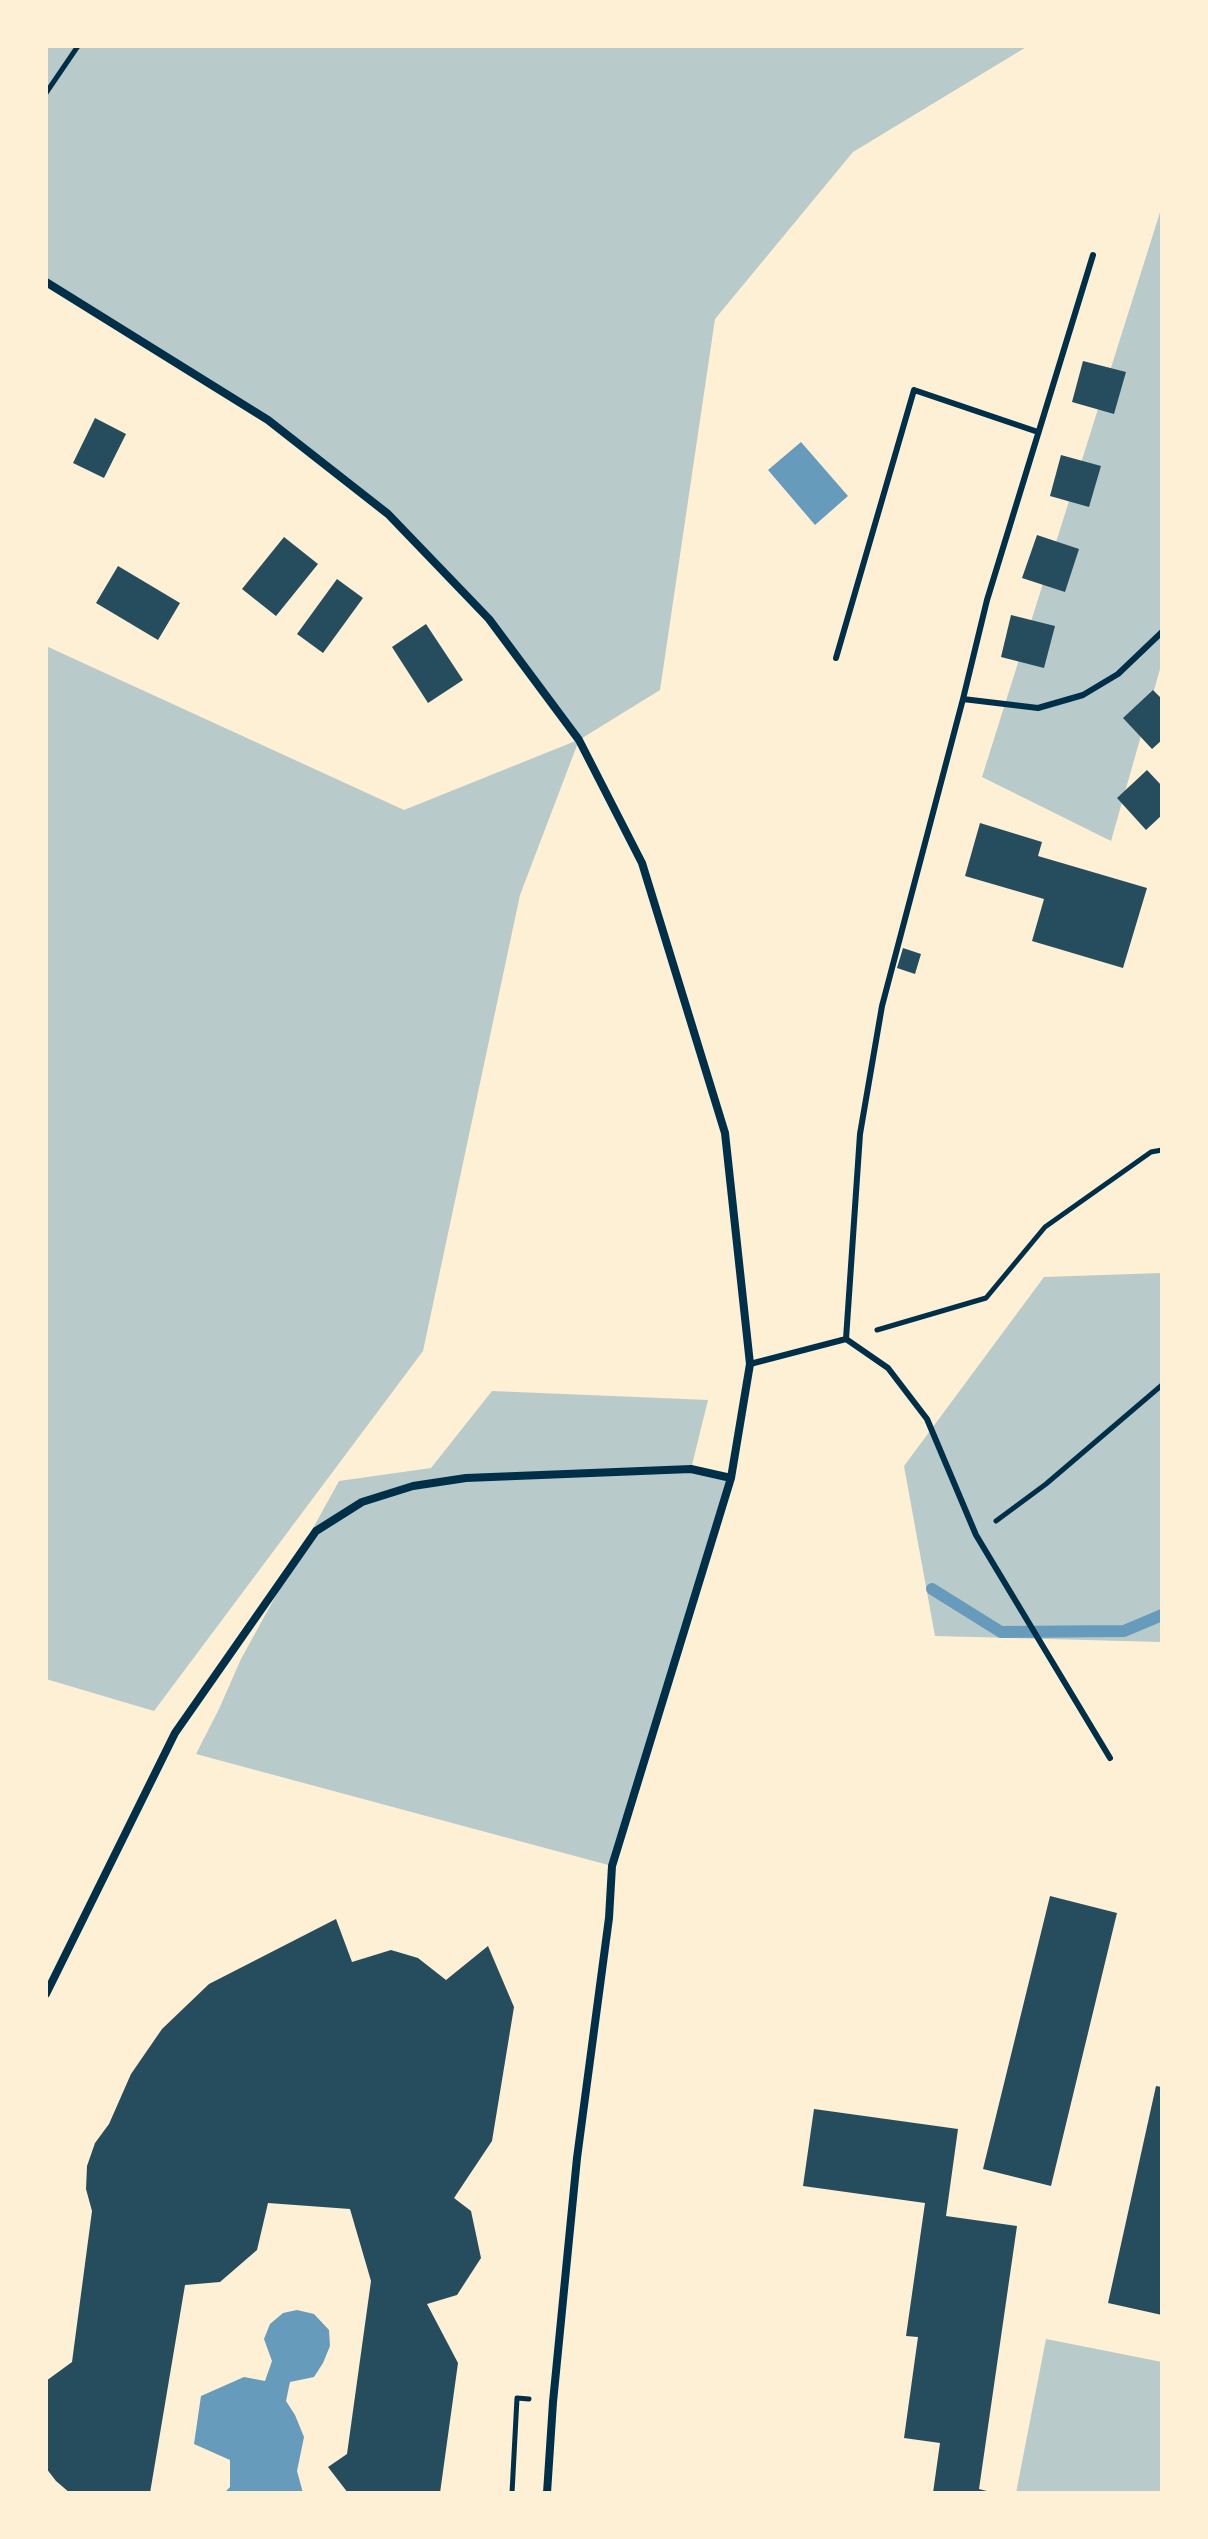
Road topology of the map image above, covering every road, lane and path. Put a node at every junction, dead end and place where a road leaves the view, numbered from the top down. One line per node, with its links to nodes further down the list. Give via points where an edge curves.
1 (78, 46): 2 (path)
2 (46, 93)
3 (1093, 255): 5 (lane)
4 (46, 282): 11 (street, via 268,420 388,514 489,619 579,740 642,863 725,1133)
5 (1038, 432): 7 (lane, via 914,390); 8 (lane)
6 (1162, 632): 8 (lane, via 1118,674 1083,695 1038,708)
7 (836, 658)
8 (963, 699): 10 (lane, via 882,1006 860,1134)
9 (1162, 1150): 10 (path, via 1151,1152 1045,1227 986,1298)
10 (846, 1339): 11 (lane); 14 (lane, via 888,1368 927,1419)
11 (750, 1364): 13 (street)
12 (1162, 1385): 14 (path, via 1046,1484)
13 (731, 1478): 16 (street, via 691,1469 466,1478 413,1486 362,1502 316,1531 175,1733); 17 (street, via 612,1866)
14 (976, 1535): 15 (lane)
15 (1110, 1758)
16 (46, 1994)
17 (553, 2402): 18 (path, via 517,2398); 19 (street)
18 (512, 2493)
19 (547, 2493)

